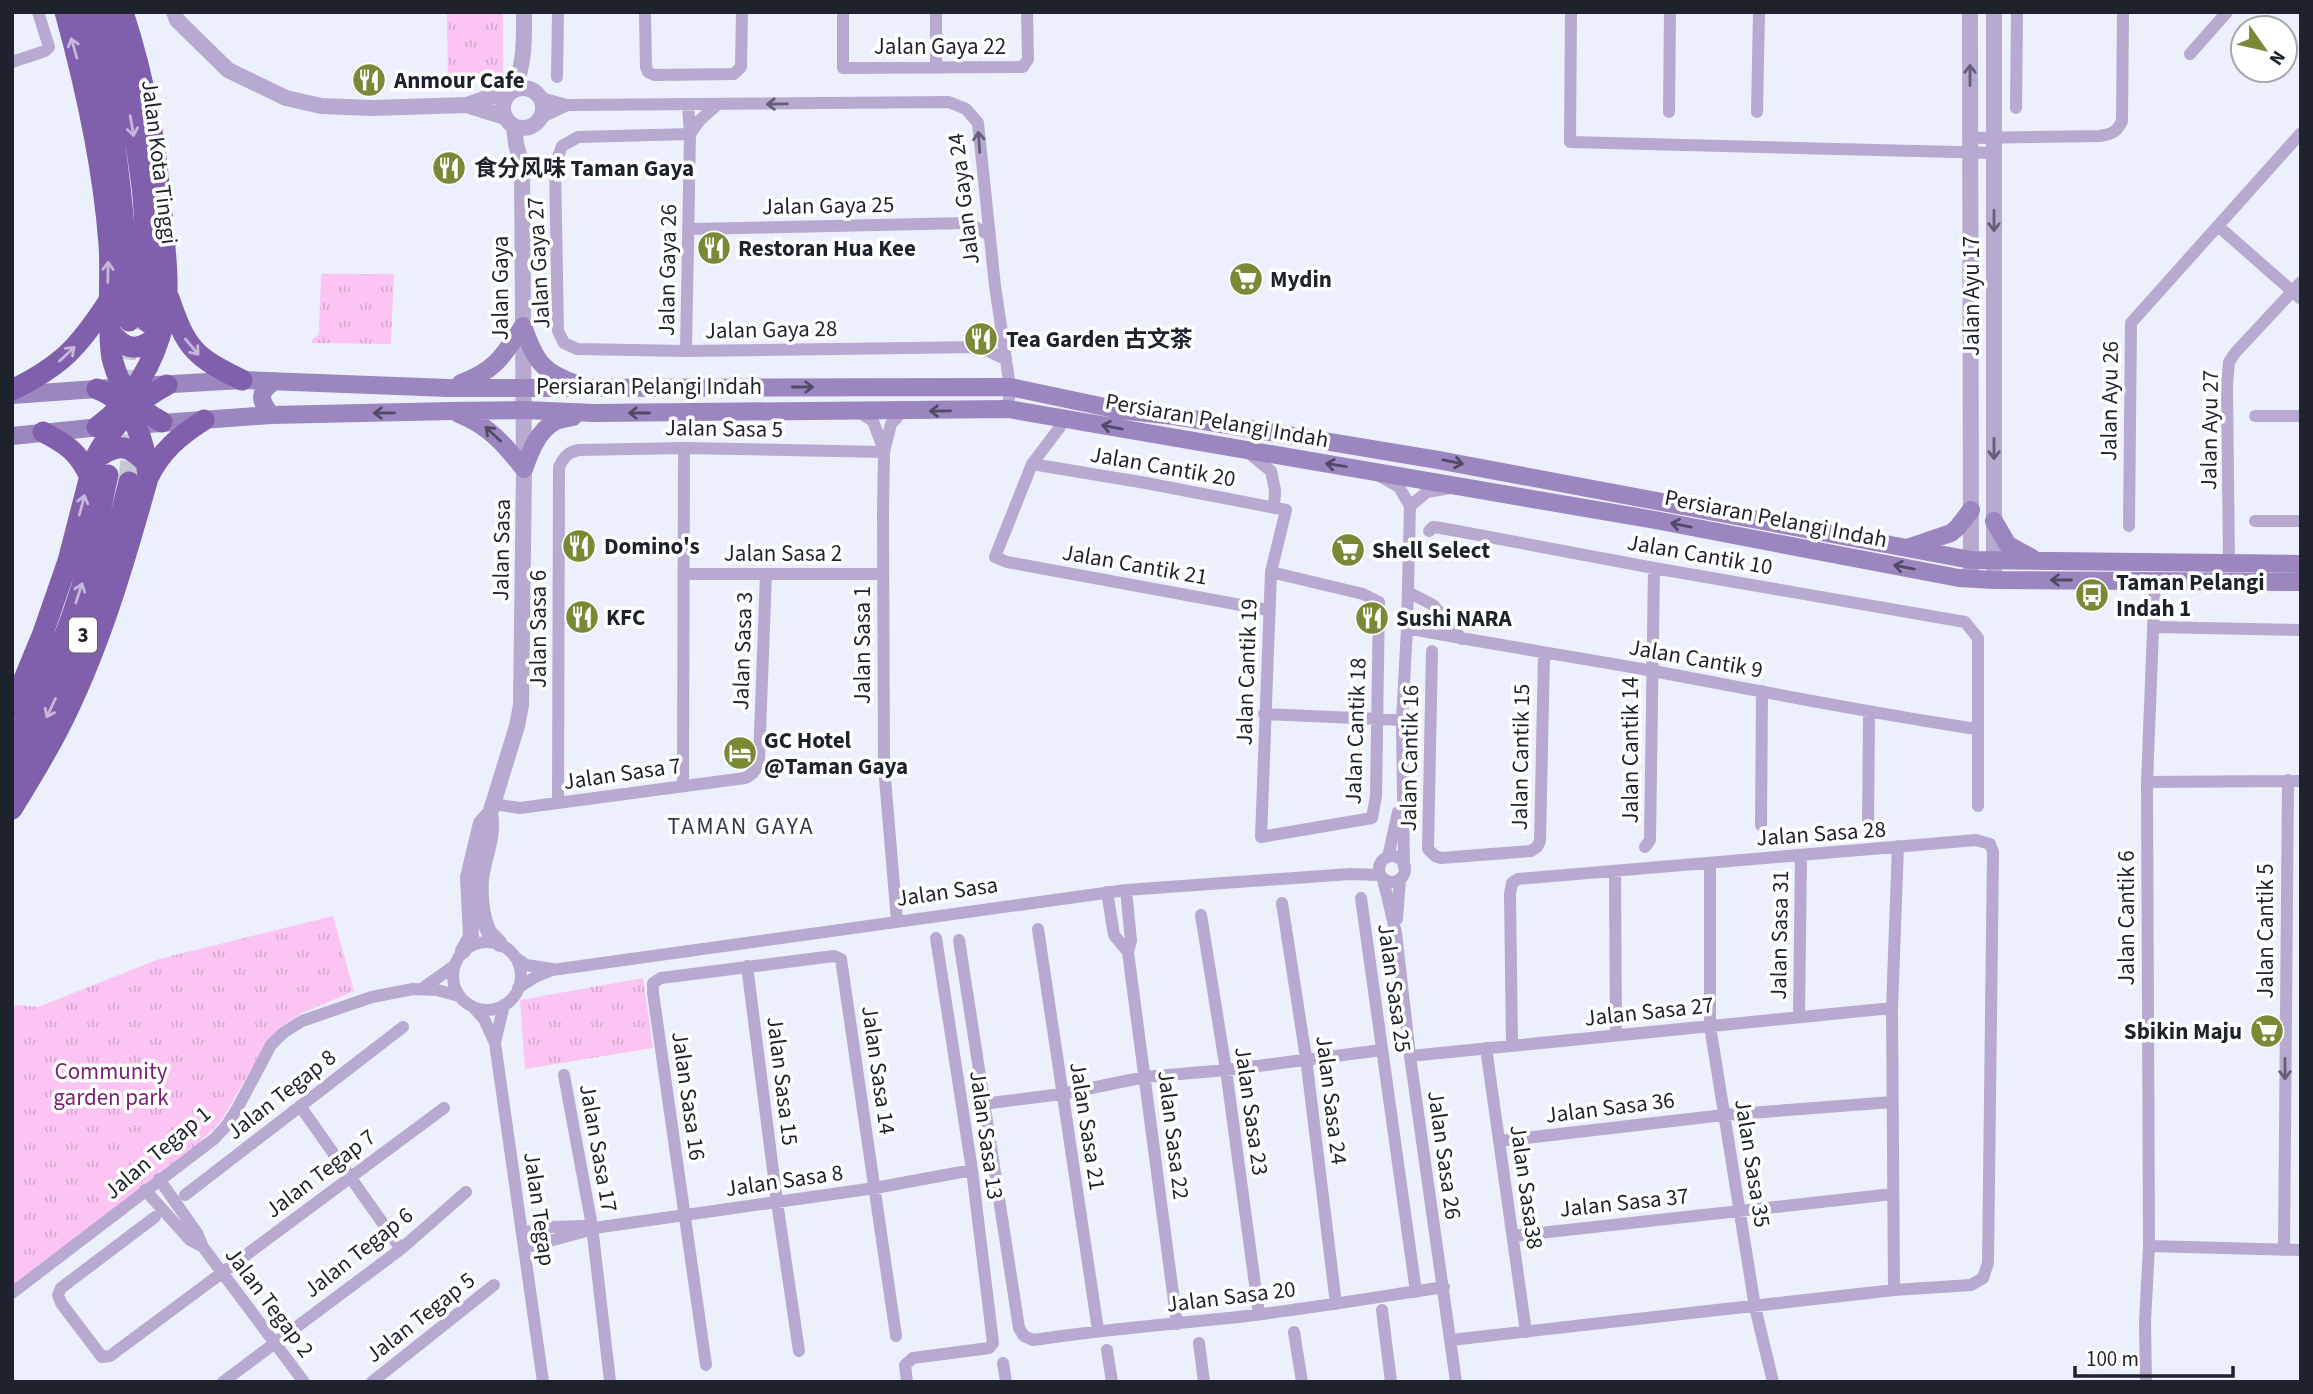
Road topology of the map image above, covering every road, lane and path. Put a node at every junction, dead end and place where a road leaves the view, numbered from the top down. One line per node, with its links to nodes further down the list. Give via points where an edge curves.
1 (38, 12): 24 (street, via 49,47)
2 (65, 12): 50 (highway, one-way to 2, via 109,246 102,179)
3 (84, 12): 51 (highway, Jalan Kota Tinggi, via 101,78 127,246)
4 (104, 12): 51 (highway, Jalan Kota Tinggi, one-way to 51, via 122,72 142,187)
5 (123, 12): 49 (highway, via 152,122)
6 (174, 12): 30 (street, via 228,70 286,98 321,106 372,108)
7 (524, 12): 22 (street)
8 (558, 12): 26 (street)
9 (645, 12): 10 (street, via 646,67 651,74 738,72)
10 (742, 12)
11 (843, 12): 25 (street, Jalan Gaya 22, via 843,68)
12 (936, 12): 25 (street)
13 (1027, 12): 25 (street, Jalan Gaya 22, via 1028,59 1023,67)
14 (1571, 12): 40 (street, via 1570,142)
15 (1670, 12): 34 (street)
16 (1759, 12): 35 (street)
17 (1970, 12): 40 (street, Jalan Ayu 17, one-way to 17)
18 (1994, 12): 41 (street, Jalan Ayu 17)
19 (2017, 12): 33 (street)
20 (2123, 12): 41 (street, via 2122,121 2118,129 2111,135)
21 (2227, 12): 23 (street)
22 (524, 48): 27 (street); 28 (street)
23 (2190, 54)
24 (12, 62)
25 (936, 67)
26 (557, 77)
27 (510, 92): 28 (street, via 523,87); 30 (street); 36 (street, via 503,105)
28 (538, 94): 31 (street, Jalan Gaya 24); 37 (street, via 544,111)
29 (718, 104): 32 (street, Jalan Gaya 24); 39 (street); 43 (street, Jalan Gaya 24, one-way to 29, via 978,124 966,109 949,102)
30 (467, 105): 36 (street)
31 (566, 105): 32 (street, Jalan Gaya 24); 37 (street, Jalan Gaya 24)
32 (688, 105): 39 (street, Jalan Gaya 26)
33 (2016, 108)
34 (1669, 112)
35 (1757, 112)
36 (509, 121): 37 (street, via 527,128); 42 (street, Jalan Gaya)
37 (537, 121): 42 (street, Jalan Gaya)
38 (2301, 133): 45 (street, Jalan Ayu 26)
39 (690, 134): 46 (street, Jalan Gaya 26); 55 (street, Jalan Gaya 27, via 578,137 562,146 555,165 558,331)
40 (1971, 145): 41 (street); 95 (street, Jalan Ayu 17)
41 (1994, 145): 96 (street, Jalan Ayu 17, one-way to 96)
42 (522, 165): 52 (street, Jalan Gaya)
43 (986, 210): 44 (street); 47 (street, Jalan Gaya 24)
44 (968, 223): 46 (street, Jalan Gaya 25); 47 (street)
45 (2218, 226): 48 (street); 99 (street, Jalan Ayu 26, via 2131,323)
46 (688, 229): 57 (street, Jalan Gaya 26)
47 (989, 235): 54 (street, Jalan Gaya 24)
48 (2298, 291): 106 (street, Jalan Ayu 27, via 2229,362)
49 (167, 292): 51 (highway); 59 (highway, one-way to 59, via 191,349)
50 (108, 302): 53 (highway); 67 (highway, one-way to 50, via 69,355)
51 (145, 326): 53 (highway, via 148,344 139,348 123,345); 68 (highway, via 149,363)
52 (523, 326): 62 (main road, via 533,355 545,368); 64 (main road, via 495,366 480,377); 65 (street, Jalan Gaya)
53 (110, 332): 68 (highway)
54 (1001, 333): 56 (street); 58 (street, Jalan Gaya 24)
55 (564, 342): 57 (street, Jalan Gaya 28, via 577,349)
56 (980, 347): 57 (street, Jalan Gaya 28); 58 (street, Jalan Gaya 28)
57 (687, 351)
58 (1005, 359): 63 (street, Jalan Gaya 24)
59 (242, 380): 60 (main road, Persiaran Pelangi Indah); 61 (main road, Persiaran Pelangi Indah)
60 (274, 381): 64 (main road, Persiaran Pelangi Indah); 75 (main road, via 261,399)
61 (167, 385): 68 (highway)
62 (588, 387): 63 (main road, Persiaran Pelangi Indah, one-way to 63); 65 (main road, Persiaran Pelangi Indah)
63 (1010, 387): 69 (street, Jalan Gaya 24); 101 (main road, Persiaran Pelangi Indah, one-way to 101, via 1119,410 1438,460)
64 (448, 388): 65 (main road, Persiaran Pelangi Indah)
65 (524, 388): 70 (street, Jalan Gaya)
66 (97, 389): 67 (main road); 68 (highway)
67 (12, 392)
68 (125, 408): 80 (highway); 81 (main road); 89 (highway, via 101,446); 91 (highway)
69 (1008, 409): 73 (main road, Persiaran Pelangi Indah, one-way to 73); 78 (main road, Persiaran Pelangi Indah)
70 (524, 410): 71 (main road, Persiaran Pelangi Indah); 74 (main road, Persiaran Pelangi Indah); 88 (street, Jalan Sasa)
71 (452, 411): 75 (main road, Persiaran Pelangi Indah, one-way to 75); 88 (main road, one-way to 71, via 492,432)
72 (857, 411): 73 (main road, Persiaran Pelangi Indah); 74 (main road, Persiaran Pelangi Indah, one-way to 74); 85 (street, Jalan Sasa 1, via 873,421)
73 (902, 411): 85 (street, Jalan Sasa 1, via 891,424)
74 (594, 413): 88 (main road, via 556,421 532,448)
75 (271, 415): 79 (main road, Persiaran Pelangi Indah)
76 (2255, 416): 77 (street)
77 (2301, 416)
78 (1062, 418): 84 (main road, Persiaran Pelangi Indah, one-way to 78); 87 (street)
79 (204, 420): 80 (main road, Persiaran Pelangi Indah); 91 (highway)
80 (162, 422)
81 (43, 432): 82 (main road); 89 (highway, via 65,443)
82 (12, 436)
83 (684, 448): 85 (street, Jalan Sasa 5); 86 (street, Jalan Sasa 5, via 579,450); 110 (street)
84 (1246, 450): 90 (main road, Persiaran Pelangi Indah, one-way to 84); 94 (street, Jalan Cantik 19, via 1271,471)
85 (884, 452): 112 (street, Jalan Sasa 1)
86 (565, 457): 140 (street, Jalan Sasa 6, via 559,467)
87 (1032, 464): 94 (street, Jalan Cantik 20); 118 (street, Jalan Cantik 21, via 995,557)
88 (524, 470): 142 (street, Jalan Sasa, via 521,705)
89 (97, 471): 91 (highway, via 116,447 128,448 138,454); 127 (highway, one-way to 89, via 43,633); 133 (highway, 3, one-way to 89, via 63,639 88,566)
90 (1372, 471): 92 (main road, Persiaran Pelangi Indah); 93 (street, via 1399,487)
91 (141, 475): 135 (highway, 3, one-way to 135, via 79,647); 143 (highway, via 122,572 92,655 58,730)
92 (1462, 486): 93 (street, via 1427,492); 113 (main road, Persiaran Pelangi Indah, one-way to 92)
93 (1410, 506): 117 (street)
94 (1280, 509): 109 (street, Jalan Cantik 19)
95 (1971, 510): 101 (main road, via 1951,533); 102 (street, Jalan Ayu 17)
96 (1994, 520): 103 (street, Jalan Ayu 17); 104 (main road, via 2008,544)
97 (2255, 521): 98 (street)
98 (2301, 521)
99 (2129, 526)
100 (1429, 531): 108 (street, Jalan Cantik 10, via 1441,528)
101 (1910, 547): 102 (main road, Persiaran Pelangi Indah)
102 (1971, 560): 103 (main road, Persiaran Pelangi Indah); 113 (street, Jalan Ayu 17)
103 (1994, 561): 104 (main road, Persiaran Pelangi Indah); 114 (street, Jalan Ayu 17)
104 (2037, 561): 105 (main road, Persiaran Pelangi Indah)
105 (2143, 561): 106 (main road, Persiaran Pelangi Indah); 115 (main road, via 2155,571)
106 (2229, 564): 107 (main road, Persiaran Pelangi Indah)
107 (2301, 565)
108 (1654, 568): 125 (street, Jalan Cantik 14); 132 (street, Jalan Cantik 10, via 1965,622 1978,638)
109 (1271, 572): 118 (street, Jalan Cantik 19); 130 (street, Jalan Cantik 18, via 1379,602)
110 (684, 574): 111 (street, Jalan Sasa 2); 138 (street)
111 (766, 574): 112 (street, Jalan Sasa 2); 134 (street, Jalan Sasa 3)
112 (883, 574): 160 (street, Jalan Sasa 1, via 884,767)
113 (1971, 579): 114 (main road, Persiaran Pelangi Indah)
114 (1994, 580): 115 (main road, Persiaran Pelangi Indah, one-way to 114)
115 (2155, 580): 116 (main road, Persiaran Pelangi Indah); 120 (street, Jalan Cantik 6)
116 (2301, 582)
117 (1408, 592): 119 (street); 122 (street, via 1433,605)
118 (1268, 610): 129 (street, Jalan Cantik 19)
119 (1407, 628): 122 (street, Jalan Cantik 9); 131 (street)
120 (2153, 628): 121 (street); 137 (street, Jalan Cantik 6)
121 (2301, 630)
122 (1462, 639): 124 (street, Jalan Cantik 9)
123 (1432, 651): 149 (street, Jalan Cantik 16, via 1429,849 1441,858)
124 (1544, 654): 125 (street, Jalan Cantik 9); 149 (street, Jalan Cantik 15, via 1540,841 1531,850)
125 (1651, 671): 126 (street, Jalan Cantik 9); 148 (street, Jalan Cantik 14, via 1650,840)
126 (1762, 691): 128 (street, Jalan Cantik 9); 144 (street)
127 (12, 708)
128 (1870, 713): 132 (street, Jalan Cantik 9); 145 (street)
129 (1264, 714): 130 (street); 146 (street, Jalan Cantik 19)
130 (1378, 720): 131 (street); 146 (street, Jalan Cantik 18, via 1373,818)
131 (1402, 720): 139 (street)
132 (1977, 729): 141 (street)
133 (12, 745)
134 (755, 771): 138 (street, Jalan Sasa 7, via 745,778)
135 (12, 779)
136 (2294, 781): 137 (street); 217 (street, Jalan Cantik 5, one-way to 217)
137 (2147, 782): 213 (street, Jalan Cantik 6)
138 (683, 786): 140 (street, Jalan Sasa 7)
139 (1401, 795): 152 (street); 154 (street, Jalan Sasa 26)
140 (558, 803): 142 (street, Jalan Sasa 7)
141 (1978, 806)
142 (492, 808): 165 (street, Jalan Sasa, via 482,896 490,932); 166 (street, Jalan Sasa, via 481,823 468,877 471,937)
143 (12, 809)
144 (1761, 825)
145 (1868, 825)
146 (1261, 838)
147 (1898, 846): 150 (street, Jalan Sasa 28); 177 (street, Jalan Sasa 28); 222 (street, via 1976,840 1990,844 1993,894 1988,1263 1983,1279 1971,1285)
148 (1645, 847)
149 (1483, 855)
150 (1801, 855): 151 (street, Jalan Sasa 28); 178 (street, Jalan Sasa 31)
151 (1710, 863): 153 (street, Jalan Sasa 28); 179 (street, Jalan Sasa 35)
152 (1383, 869): 154 (street, Jalan Sasa, via 1392,882); 154 (street, via 1400,859); 155 (street, Jalan Sasa); 162 (street, Jalan Sasa 26)
153 (1615, 871): 181 (street); 183 (street, Jalan Sasa 28, via 1512,883)
154 (1402, 873): 162 (street, Jalan Sasa 26)
155 (1126, 890): 156 (street, Jalan Sasa); 167 (street, Jalan Sasa 22)
156 (1107, 892): 160 (street, Jalan Sasa); 167 (street, Jalan Sasa 22, via 1114,935)
157 (1361, 898): 185 (street, Jalan Sasa 25)
158 (1282, 903): 187 (street, Jalan Sasa 24)
159 (1202, 915): 188 (street, Jalan Sasa 23)
160 (897, 921): 171 (street, Jalan Sasa)
161 (1038, 929): 191 (street, Jalan Sasa 21)
162 (1396, 933): 186 (street, Jalan Sasa 26)
163 (936, 938): 198 (street, Jalan Sasa 13)
164 (959, 940): 193 (street)
165 (500, 944): 166 (street, via 487,941); 168 (street)
166 (463, 951): 170 (street)
167 (1128, 952): 190 (street, Jalan Sasa 22)
168 (515, 957): 171 (street, Jalan Sasa, via 526,965); 173 (street, via 520,967)
169 (747, 966): 201 (street, Jalan Sasa 14, via 834,956 841,959); 206 (street, Jalan Sasa 15); 208 (street, Jalan Sasa 16, via 653,983)
170 (454, 967): 172 (street, Jalan Tegap 1); 174 (street)
171 (552, 970): 173 (street, Jalan Sasa)
172 (423, 988): 174 (street, Jalan Tegap 1); 200 (street, Jalan Tegap 1, via 372,997 283,1032 271,1045 227,1125)
173 (519, 988): 175 (street)
174 (459, 996): 176 (street)
175 (504, 1005): 176 (street, via 489,1010); 182 (street, Jalan Tegap)
176 (473, 1007): 182 (street, Jalan Tegap, via 484,1018)
177 (1892, 1008): 178 (street, Jalan Sasa 27); 192 (street, Jalan Sasa 28)
178 (1799, 1017): 179 (street, Jalan Sasa 27)
179 (1710, 1026): 181 (street, Jalan Sasa 27); 196 (street, Jalan Sasa 35)
180 (403, 1027): 194 (street, Jalan Tegap 8)
181 (1616, 1035): 183 (street, Jalan Sasa 27)
182 (495, 1043): 211 (street, Jalan Tegap)
183 (1512, 1045): 184 (street, Jalan Sasa 27)
184 (1486, 1048): 186 (street, Jalan Sasa 27); 197 (street, Jalan Sasa38)
185 (1382, 1050): 187 (street); 223 (street, Jalan Sasa 25)
186 (1410, 1055): 221 (street, Jalan Sasa 26)
187 (1306, 1058): 188 (street); 225 (street, Jalan Sasa 24)
188 (1226, 1070): 190 (street); 228 (street, Jalan Sasa 23)
189 (564, 1075): 210 (street, Jalan Sasa 17)
190 (1145, 1077): 191 (street); 229 (street, Jalan Sasa 22)
191 (1062, 1094): 193 (street); 230 (street, Jalan Sasa 21)
192 (1892, 1102): 196 (street, Jalan Sasa 36); 204 (street, Jalan Sasa 28)
193 (983, 1104): 230 (street, Jalan Sasa 20, via 1018,1328 1033,1340)
194 (300, 1106): 199 (street); 205 (street, Jalan Tegap 8)
195 (443, 1108): 199 (street, Jalan Tegap 7)
196 (1724, 1115): 197 (street, Jalan Sasa 36); 207 (street, Jalan Sasa 35)
197 (1499, 1141): 212 (street, Jalan Sasa38)
198 (972, 1170): 201 (street, Jalan Sasa 8); 241 (street, Jalan Sasa 13, via 993,1343 989,1348 913,1358)
199 (350, 1177): 216 (street); 219 (street, Jalan Tegap 7)
200 (159, 1179): 202 (street, Jalan Tegap 1); 214 (street, Jalan Tegap 2)
201 (875, 1188): 206 (street, Jalan Sasa 8); 233 (street, Jalan Sasa 14)
202 (145, 1190): 214 (street, Jalan Tegap 2, via 190,1240); 224 (street, Jalan Tegap 1)
203 (466, 1192): 216 (street, Jalan Tegap 6)
204 (1893, 1194): 207 (street, Jalan Sasa 37); 222 (street, Jalan Sasa 28)
205 (185, 1195)
206 (777, 1202): 208 (street, Jalan Sasa 8); 238 (street, Jalan Sasa 15)
207 (1740, 1210): 212 (street, Jalan Sasa 37); 226 (street, Jalan Sasa 35)
208 (686, 1215): 210 (street, Jalan Sasa 8); 240 (street, Jalan Sasa 16)
209 (155, 1217): 219 (street, Jalan Tegap 7, via 61,1288 58,1295 102,1357 110,1356)
210 (595, 1228): 211 (street, Jalan Sasa 8, via 551,1227); 215 (street, Jalan Sasa 8); 242 (street, Jalan Sasa 17)
211 (522, 1233): 215 (street, Jalan Tegap)
212 (1513, 1236): 232 (street, Jalan Sasa38)
213 (2149, 1246): 217 (street); 254 (street, Jalan Cantik 6)
214 (202, 1247): 219 (street, Jalan Tegap 2)
215 (524, 1248): 246 (street, Jalan Tegap)
216 (401, 1249): 235 (street, Jalan Tegap 6)
217 (2284, 1250): 218 (street)
218 (2301, 1250)
219 (222, 1273): 235 (street, Jalan Tegap 2)
220 (494, 1286): 245 (street, Jalan Tegap 5)
221 (1444, 1287): 223 (street, Jalan Sasa 20); 234 (street, Jalan Sasa 26)
222 (1894, 1290): 226 (street)
223 (1416, 1292): 225 (street, Jalan Sasa 20)
224 (12, 1293)
225 (1336, 1304): 228 (street, Jalan Sasa 20)
226 (1755, 1307): 232 (street); 253 (street, Jalan Sasa 35)
227 (1382, 1310): 251 (street)
228 (1259, 1314): 229 (street, Jalan Sasa 20)
229 (1177, 1324): 230 (street, Jalan Sasa 20)
230 (1098, 1330)
231 (1294, 1332): 250 (street)
232 (1526, 1332): 234 (street)
233 (896, 1336)
234 (1451, 1340): 252 (street, Jalan Sasa 26)
235 (274, 1343): 243 (street, Jalan Tegap 6); 244 (street, Jalan Tegap 2)
236 (1199, 1343): 249 (street)
237 (1107, 1350): 248 (street)
238 (799, 1352)
239 (1003, 1363): 247 (street)
240 (706, 1365)
241 (906, 1375)
242 (610, 1381)
243 (223, 1382)
244 (304, 1382)
245 (372, 1382)
246 (543, 1382)
247 (1006, 1382)
248 (1111, 1382)
249 (1204, 1382)
250 (1302, 1382)
251 (1391, 1382)
252 (1457, 1382)
253 (1773, 1382)
254 (2146, 1382)

